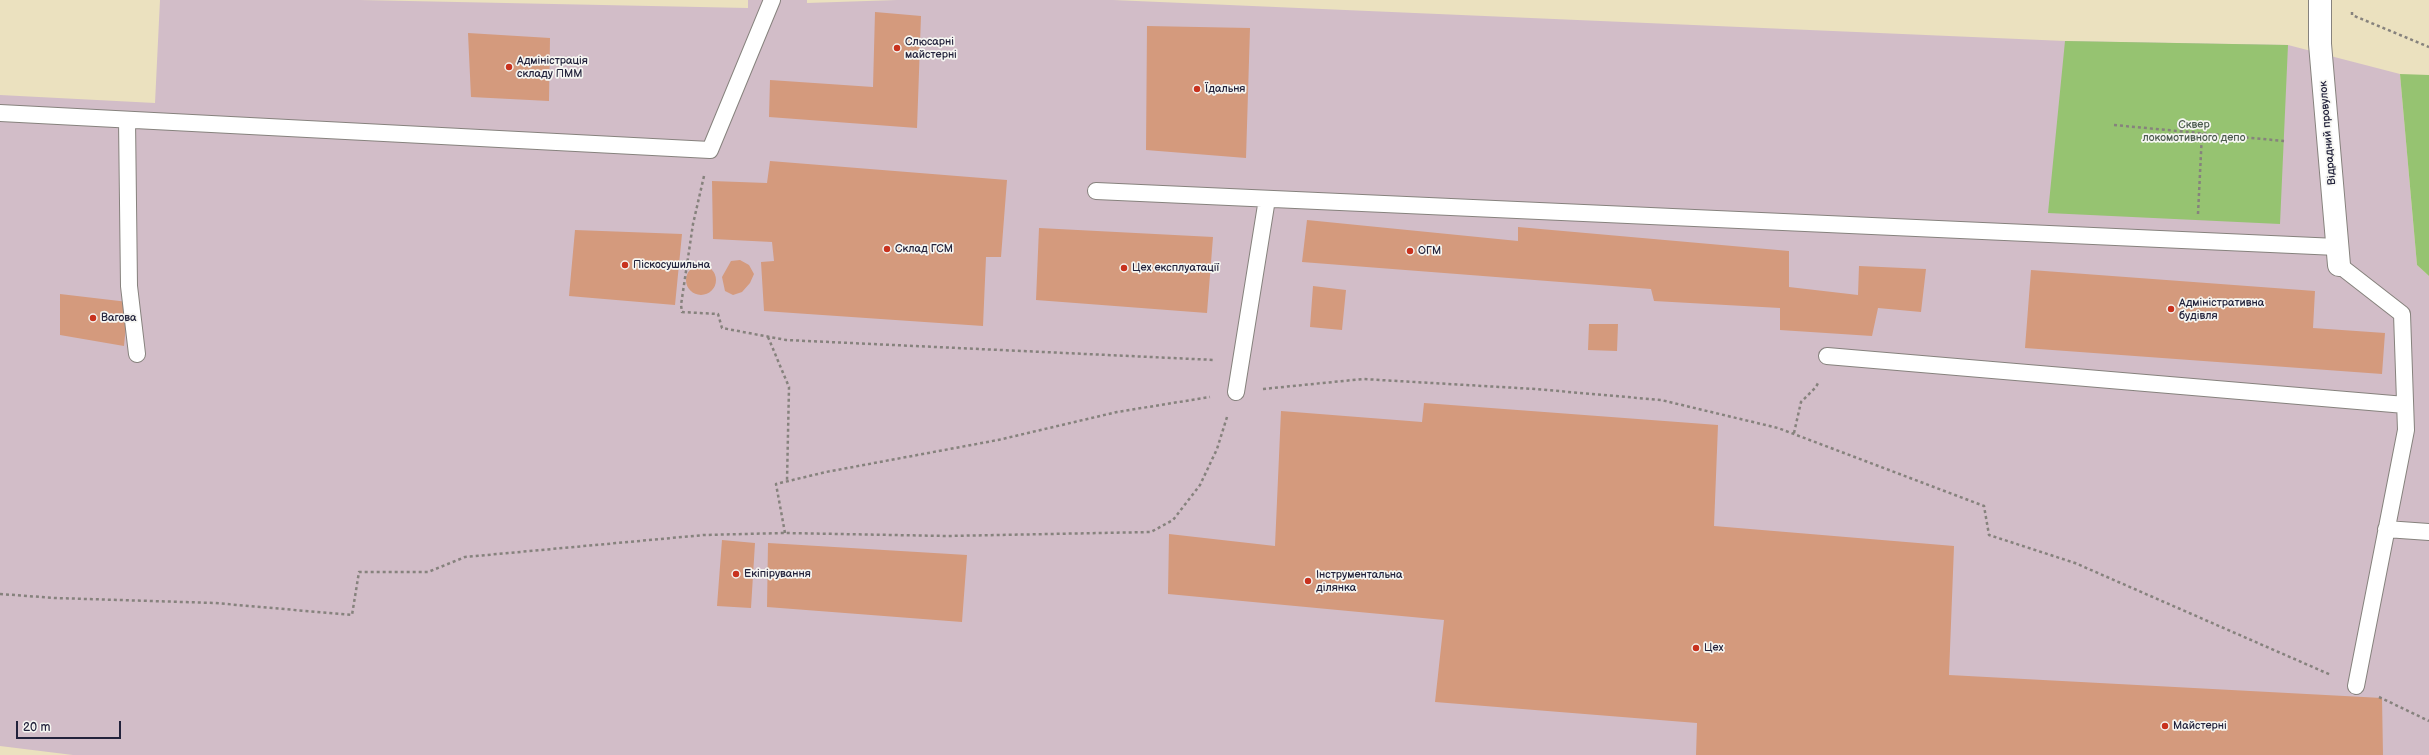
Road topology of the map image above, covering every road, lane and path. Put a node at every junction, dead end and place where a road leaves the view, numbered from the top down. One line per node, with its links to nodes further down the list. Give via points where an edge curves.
1 (772, 0): 10 (lane)
2 (2320, 0): 14 (street, Відрадний провулок, via 2320,44)
3 (2351, 7): 4 (path, via 2352,15)
4 (2429, 47)
5 (0, 113): 6 (lane)
6 (127, 120): 10 (lane); 16 (lane, via 129,286)
7 (2114, 124): 8 (path)
8 (2202, 133): 9 (path); 13 (path)
9 (2284, 141)
10 (710, 150): 15 (path, via 693,224 682,312 718,314 722,328)
11 (1096, 191): 12 (lane)
12 (1267, 199): 14 (lane); 18 (lane)
13 (2198, 220)
14 (2338, 256): 20 (lane, via 2402,314)
15 (768, 336): 18 (path, via 786,340 901,347); 22 (path, via 789,387)
16 (137, 354)
17 (1827, 356): 20 (lane); 21 (path, via 1816,387 1801,402)
18 (1242, 362): 19 (lane)
19 (1236, 392): 21 (path, via 1363,379 1535,390 1661,400); 22 (path, via 1117,412 998,440); 25 (path, via 1217,449 1200,485 1173,520 1151,532 947,536)
20 (2405, 405): 23 (lane, via 2406,430)
21 (1794, 433): 27 (path, via 1984,506 1989,535 2074,563)
22 (787, 481): 25 (path, via 776,484)
23 (2386, 529): 24 (lane); 27 (lane)
24 (2429, 532)
25 (784, 533): 26 (path, via 704,535 481,555 465,557 428,572 359,572 352,616 215,603)
26 (0, 594)
27 (2356, 686): 28 (path)
28 (2429, 721)

